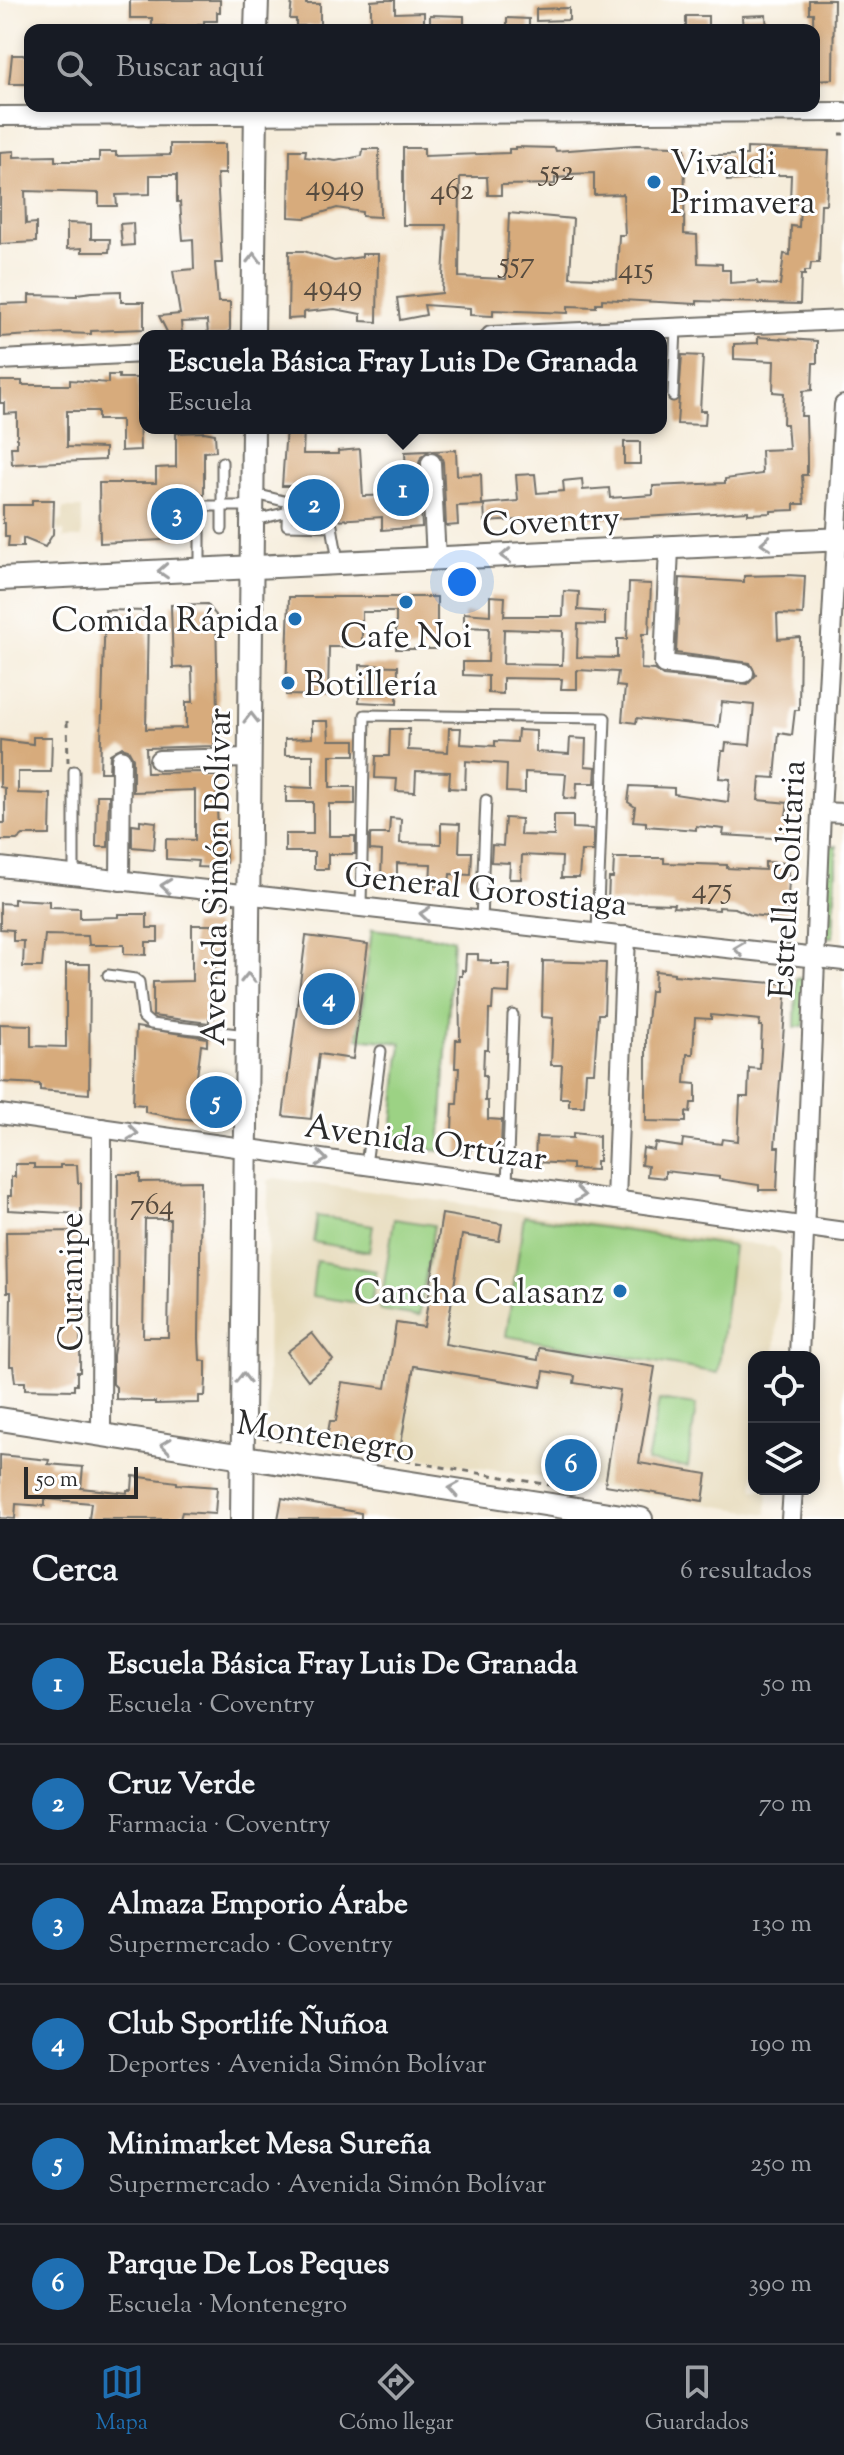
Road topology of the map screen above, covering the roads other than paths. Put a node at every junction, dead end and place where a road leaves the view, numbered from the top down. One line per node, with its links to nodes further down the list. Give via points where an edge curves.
1 (257, 0): 2 (street)
2 (256, 24)
3 (204, 112): 7 (street)
4 (255, 112): 10 (street, one-way to 4)
5 (820, 112): 6 (street)
6 (844, 112)
7 (0, 116)
8 (844, 320): 9 (street)
9 (676, 328): 11 (street); 14 (lane)
10 (253, 330)
11 (630, 330)
12 (139, 353): 13 (street)
13 (0, 360)
14 (673, 396)
15 (844, 405): 23 (street, Estrella Solitaria)
16 (253, 434): 20 (street, Avenida Simón Bolívar)
17 (222, 462): 19 (lane)
18 (431, 463): 25 (street, Coventry)
19 (222, 506): 20 (lane); 22 (lane); 28 (lane, via 200,506)
20 (252, 506): 21 (lane); 21 (lane); 27 (street, Avenida Simón Bolívar)
21 (288, 507): 26 (lane, via 287,525 332,526)
22 (222, 529)
23 (840, 539): 24 (street, Coventry, one-way to 24); 36 (street, Estrella Solitaria)
24 (669, 548): 25 (street, Coventry, one-way to 25); 30 (street, Coventry, via 664,664)
25 (436, 559): 26 (street, Coventry)
26 (339, 564): 27 (street, Coventry)
27 (251, 567): 28 (street, Coventry); 31 (street, Avenida Simón Bolívar, one-way to 27)
28 (200, 570): 29 (street, Coventry, one-way to 29)
29 (0, 579)
30 (744, 673)
31 (250, 758): 33 (street); 41 (street, Avenida Simón Bolívar)
32 (121, 759): 40 (street)
33 (159, 760)
34 (74, 771): 39 (lane)
35 (486, 800): 43 (lane)
36 (821, 812): 37 (street); 46 (street, Estrella Solitaria)
37 (844, 813)
38 (0, 867): 39 (street, General Gorostiaga)
39 (74, 875): 40 (street, General Gorostiaga)
40 (120, 881): 41 (street, General Gorostiaga, one-way to 40)
41 (249, 894): 42 (street, General Gorostiaga); 50 (street, Avenida Simón Bolívar, one-way to 41)
42 (361, 906): 43 (street, General Gorostiaga, one-way to 42); 44 (lane, via 365,715 605,718)
43 (481, 920): 44 (street, General Gorostiaga)
44 (597, 933): 45 (street, General Gorostiaga)
45 (626, 936): 46 (street, General Gorostiaga, one-way to 45); 57 (street)
46 (814, 958): 47 (street, General Gorostiaga); 58 (street, Estrella Solitaria)
47 (844, 961)
48 (108, 975): 50 (lane, via 139,982 143,1017 151,1024)
49 (513, 1015): 56 (lane)
50 (247, 1035): 54 (street, Avenida Simón Bolívar)
51 (381, 1051): 55 (lane)
52 (0, 1114): 53 (street, Avenida Ortúzar)
53 (102, 1128): 54 (street, Avenida Ortúzar, one-way to 54); 62 (street, Curanipe)
54 (245, 1148): 55 (street, Avenida Ortúzar, one-way to 55); 63 (street, Avenida Simón Bolívar, one-way to 54)
55 (366, 1165): 56 (street, Avenida Ortúzar)
56 (507, 1185): 57 (street, Avenida Ortúzar, one-way to 57)
57 (616, 1200): 58 (street, Avenida Ortúzar)
58 (804, 1226): 59 (street, Avenida Ortúzar); 60 (street, Estrella Solitaria)
59 (844, 1232)
60 (799, 1351)
61 (0, 1419): 62 (street, Montenegro)
62 (101, 1436): 63 (street, Montenegro, one-way to 62)
63 (243, 1445): 65 (street, Montenegro, one-way to 63); 66 (street, Avenida Simón Bolívar)
64 (793, 1495): 68 (street)
65 (556, 1512): 67 (street, Montenegro)
66 (242, 1519)
67 (641, 1519)
68 (791, 1519)

